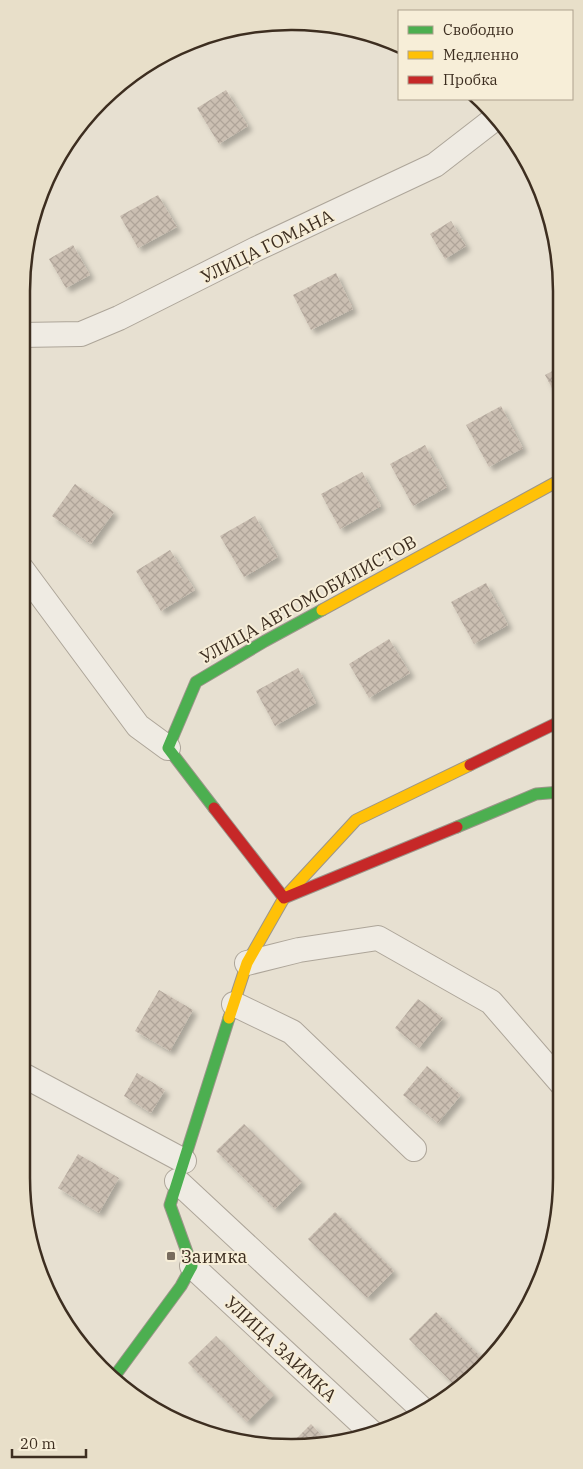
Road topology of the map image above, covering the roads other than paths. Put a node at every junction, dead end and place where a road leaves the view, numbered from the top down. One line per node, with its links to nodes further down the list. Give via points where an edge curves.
1 (491, 122): 2 (street, УЛИЦА ГОМАНА, via 435,165 119,318 81,334)
2 (30, 335)
3 (553, 484): 6 (street, УЛИЦА АВТОМОБИЛИСТОВ, via 196,682)
4 (30, 580): 6 (street, via 138,726)
5 (553, 725): 8 (street, via 356,820)
6 (168, 748): 8 (street)
7 (553, 793): 8 (street, via 536,794)
8 (284, 898): 9 (street)
9 (247, 963): 10 (street); 11 (street, via 299,950 378,938 491,1002)
10 (234, 1004): 13 (street, via 292,1032); 14 (street)
11 (553, 1074)
12 (30, 1079): 14 (street)
13 (414, 1149)
14 (180, 1171): 15 (street, via 170,1205); 17 (street)
15 (192, 1266): 16 (street); 18 (street, УЛИЦА ЗАИМКА)
16 (117, 1372)
17 (419, 1406)
18 (366, 1428)

